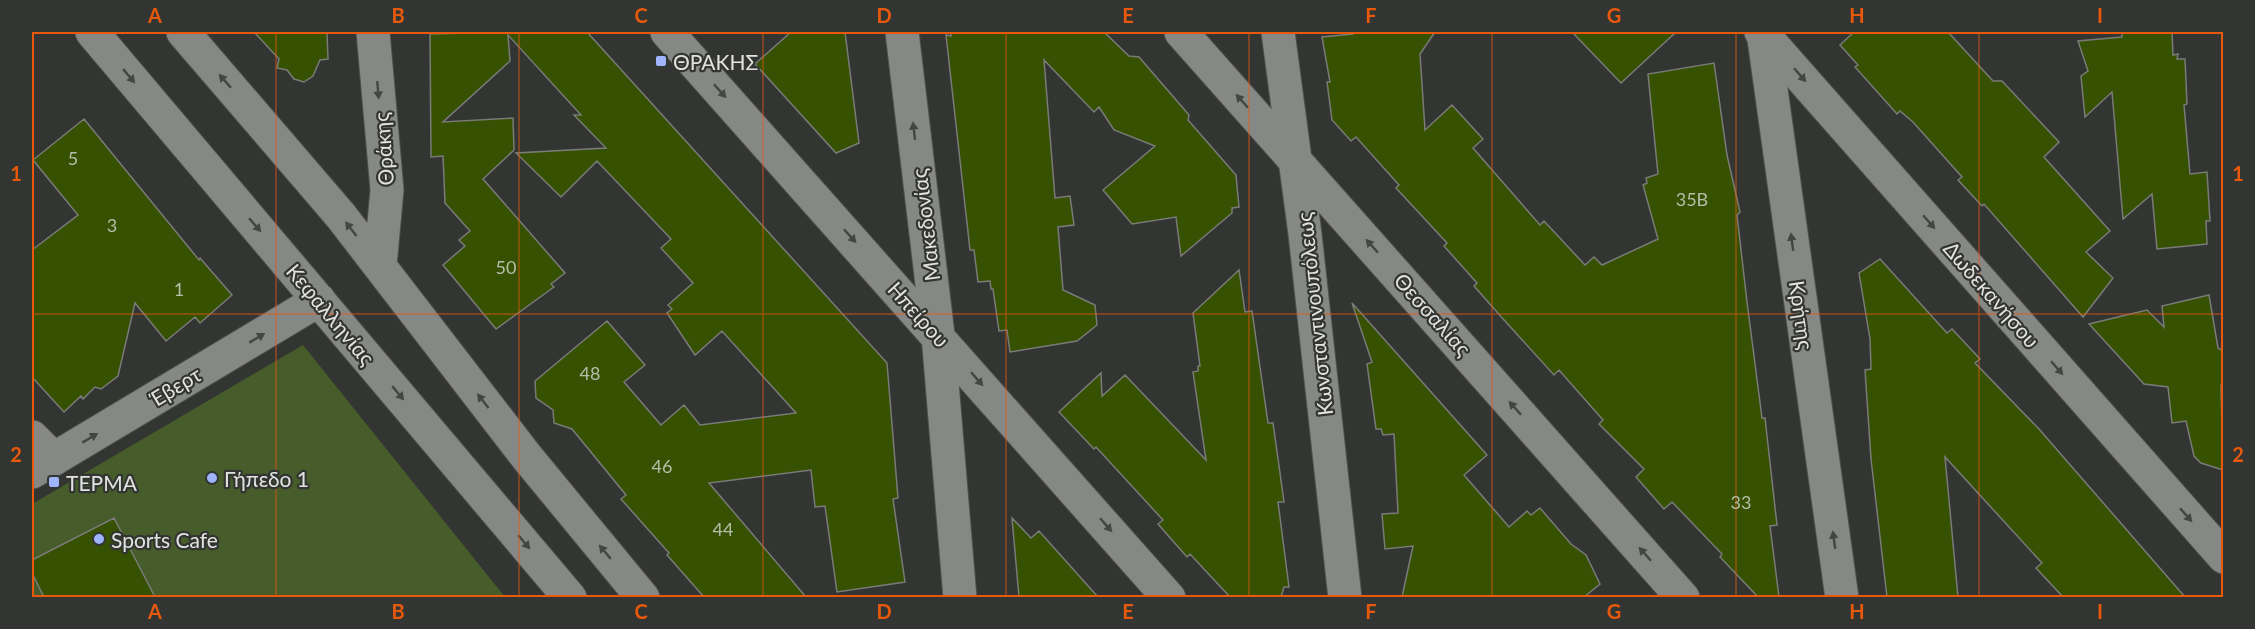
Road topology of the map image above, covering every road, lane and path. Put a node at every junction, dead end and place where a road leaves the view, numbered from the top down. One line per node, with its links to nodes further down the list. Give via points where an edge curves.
1 (92, 32): 11 (street, Κεφαλληνίας, one-way to 11)
2 (183, 32): 10 (street, one-way to 2)
3 (373, 32): 10 (street, Θράκης, one-way to 10, via 387,190)
4 (667, 32): 12 (street, Ηπείρου, one-way to 12)
5 (902, 32): 12 (street, Μακεδονίας, one-way to 5)
6 (1181, 32): 9 (street, Θεσσαλίας, one-way to 6)
7 (1278, 32): 9 (street, Κωνσταντινουπόλεως)
8 (1762, 32): 14 (street, Δωδεκανήσου, one-way to 14); 21 (street, Κρήτης, one-way to 8)
9 (1296, 161): 19 (street, Κωνσταντινουπόλεως); 20 (street, Θεσσαλίας, one-way to 9)
10 (380, 266): 16 (street, one-way to 10, via 526,456)
11 (319, 300): 13 (street, Έβερτ, one-way to 11); 15 (street, Κεφαλληνίας, one-way to 15)
12 (938, 335): 17 (street, Μακεδονίας); 18 (street, Ηπείρου, one-way to 18)
13 (39, 456)
14 (2223, 557)
15 (570, 597)
16 (643, 597)
17 (960, 597)
18 (1169, 597)
19 (1345, 597)
20 (1683, 597)
21 (1842, 597)

